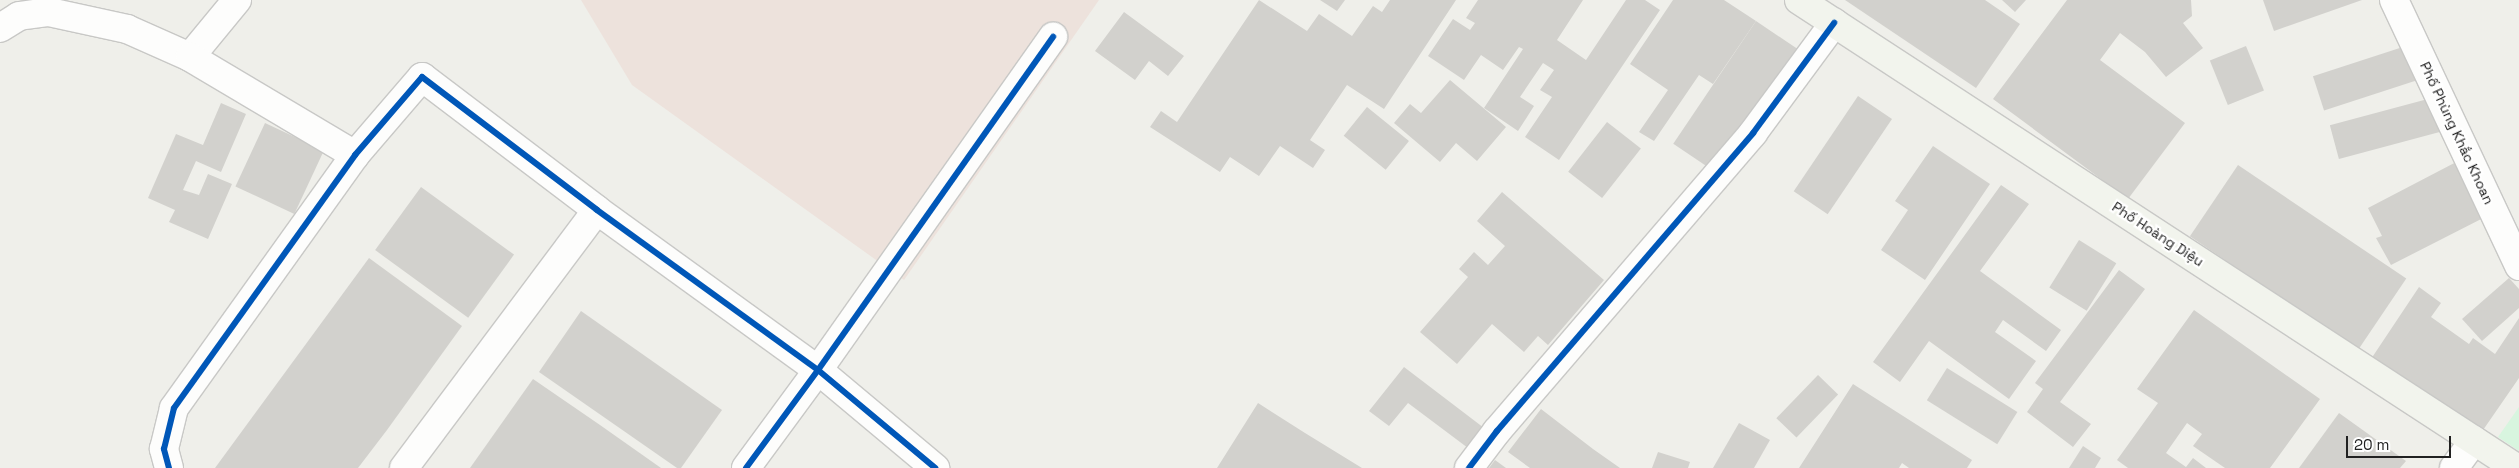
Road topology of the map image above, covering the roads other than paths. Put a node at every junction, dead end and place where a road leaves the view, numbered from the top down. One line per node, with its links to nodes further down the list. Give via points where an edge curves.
1 (237, 0): 7 (street)
2 (1799, 0): 4 (main road, Phố Hoàng Diệu)
3 (2394, 0): 10 (street, Phố Phùng Khắc Khoan)
4 (1834, 23): 12 (main road, Phố Hoàng Diệu); 17 (street, via 1753,133 1497,431)
5 (0, 28): 7 (street, via 19,16 50,12 127,30)
6 (1053, 37): 11 (street)
7 (190, 57): 8 (street)
8 (355, 155): 9 (street, via 422,77); 13 (street, via 174,408 164,449)
9 (598, 210): 11 (street); 14 (street)
10 (2519, 266)
11 (818, 370): 15 (street); 16 (street)
12 (2474, 440): 18 (street); 19 (main road, Phố Hoàng Diệu)
13 (168, 468)
14 (404, 468)
15 (746, 468)
16 (935, 468)
17 (1469, 468)
18 (2454, 468)
19 (2516, 468)

